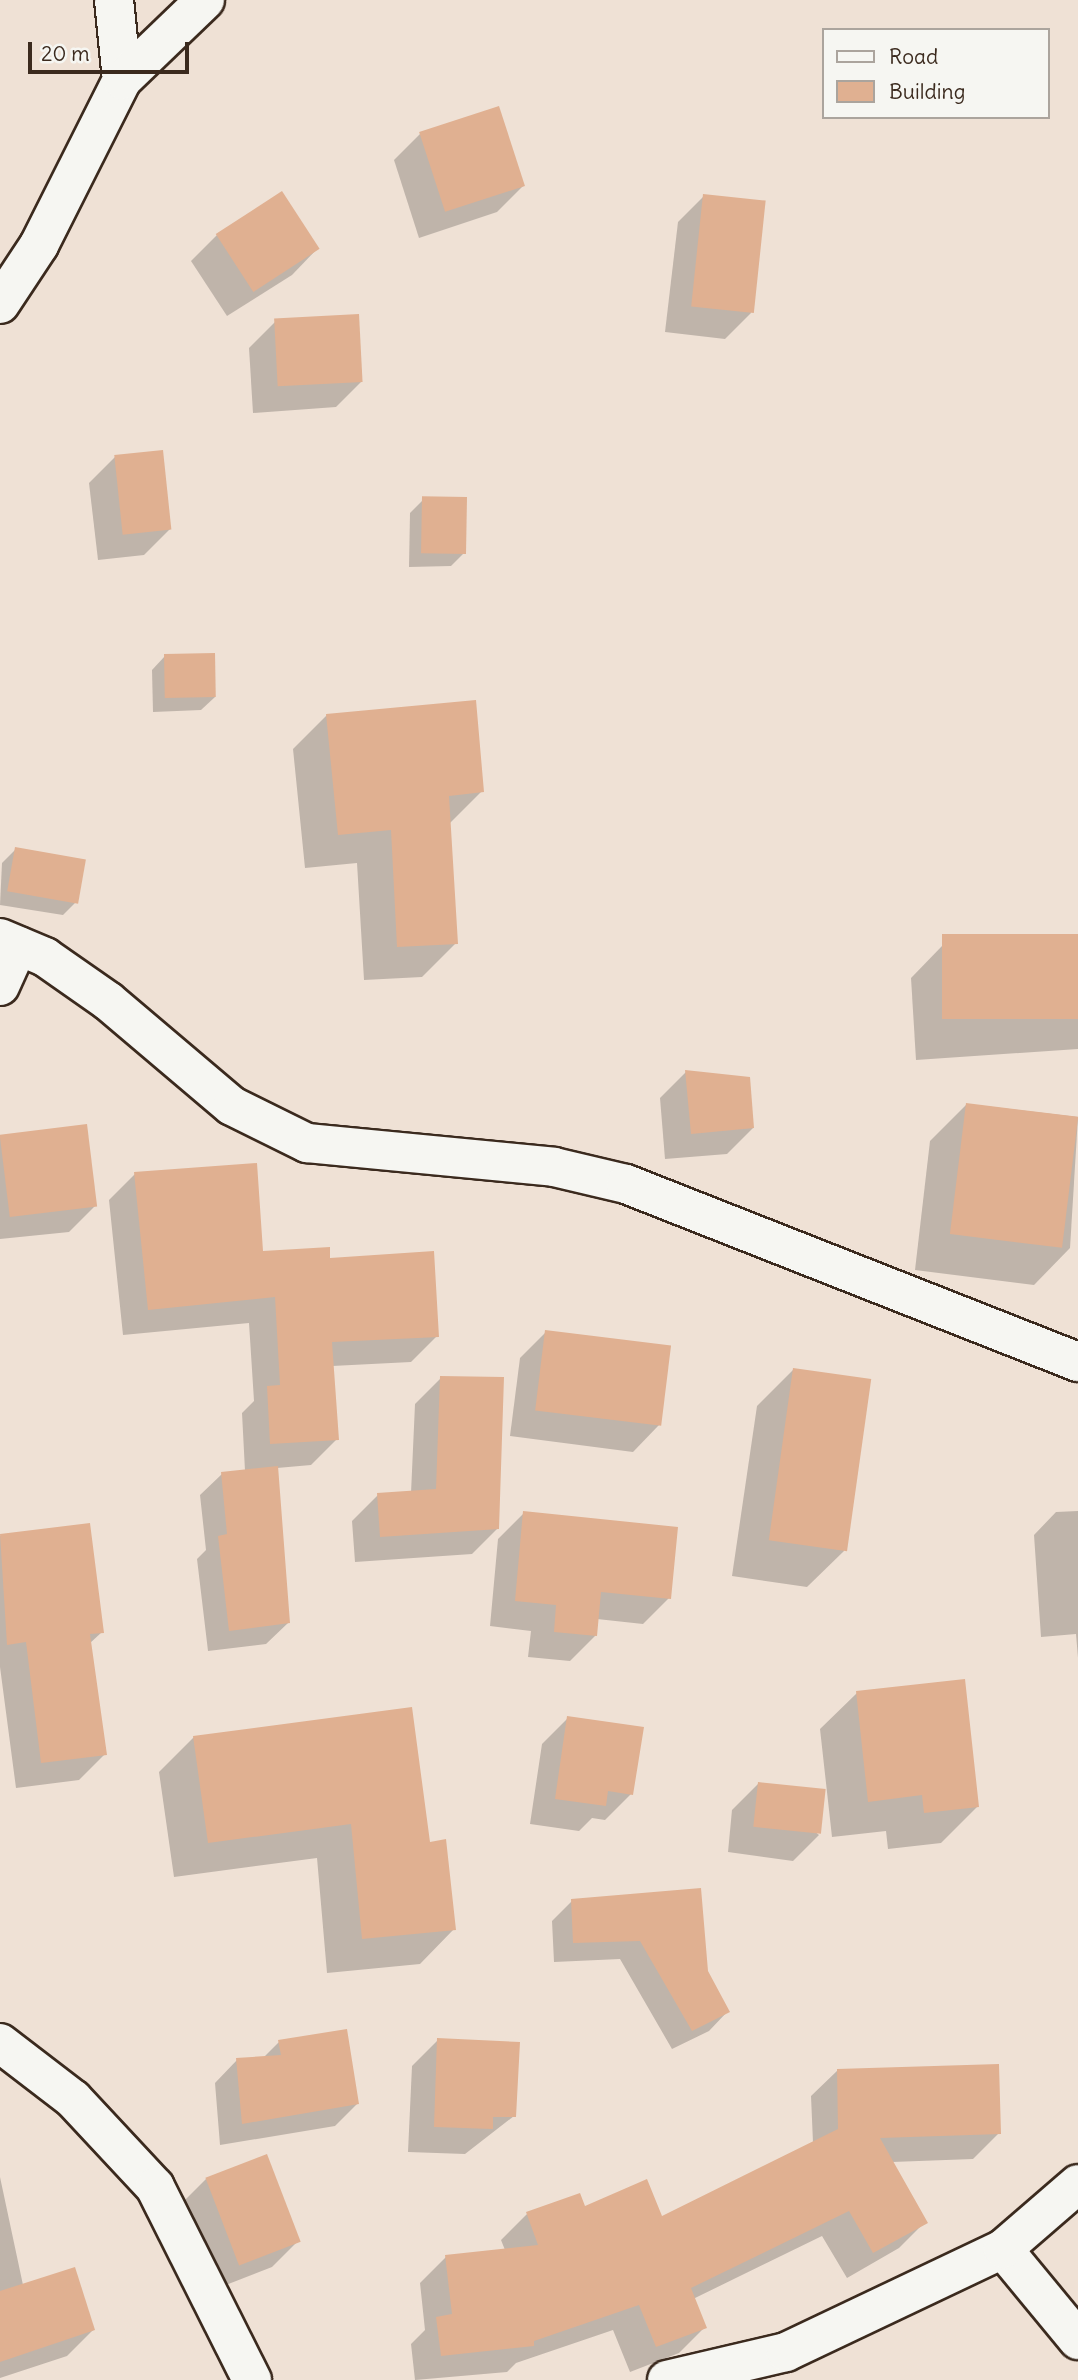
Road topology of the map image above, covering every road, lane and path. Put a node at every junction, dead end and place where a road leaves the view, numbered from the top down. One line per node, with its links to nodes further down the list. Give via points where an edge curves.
1 (114, 0): 3 (street)
2 (205, 0): 3 (street)
3 (122, 80): 4 (street, via 39,245)
4 (0, 304)
5 (9, 942): 6 (street); 7 (street, via 108,1001 232,1106 307,1143 554,1167 626,1184)
6 (0, 986)
7 (1078, 1362)
8 (0, 2043): 12 (street, via 73,2099 155,2187)
9 (1078, 2184): 10 (street)
10 (1003, 2249): 11 (street); 13 (street, via 786,2352)
11 (1078, 2340)
12 (253, 2380)
13 (667, 2380)

